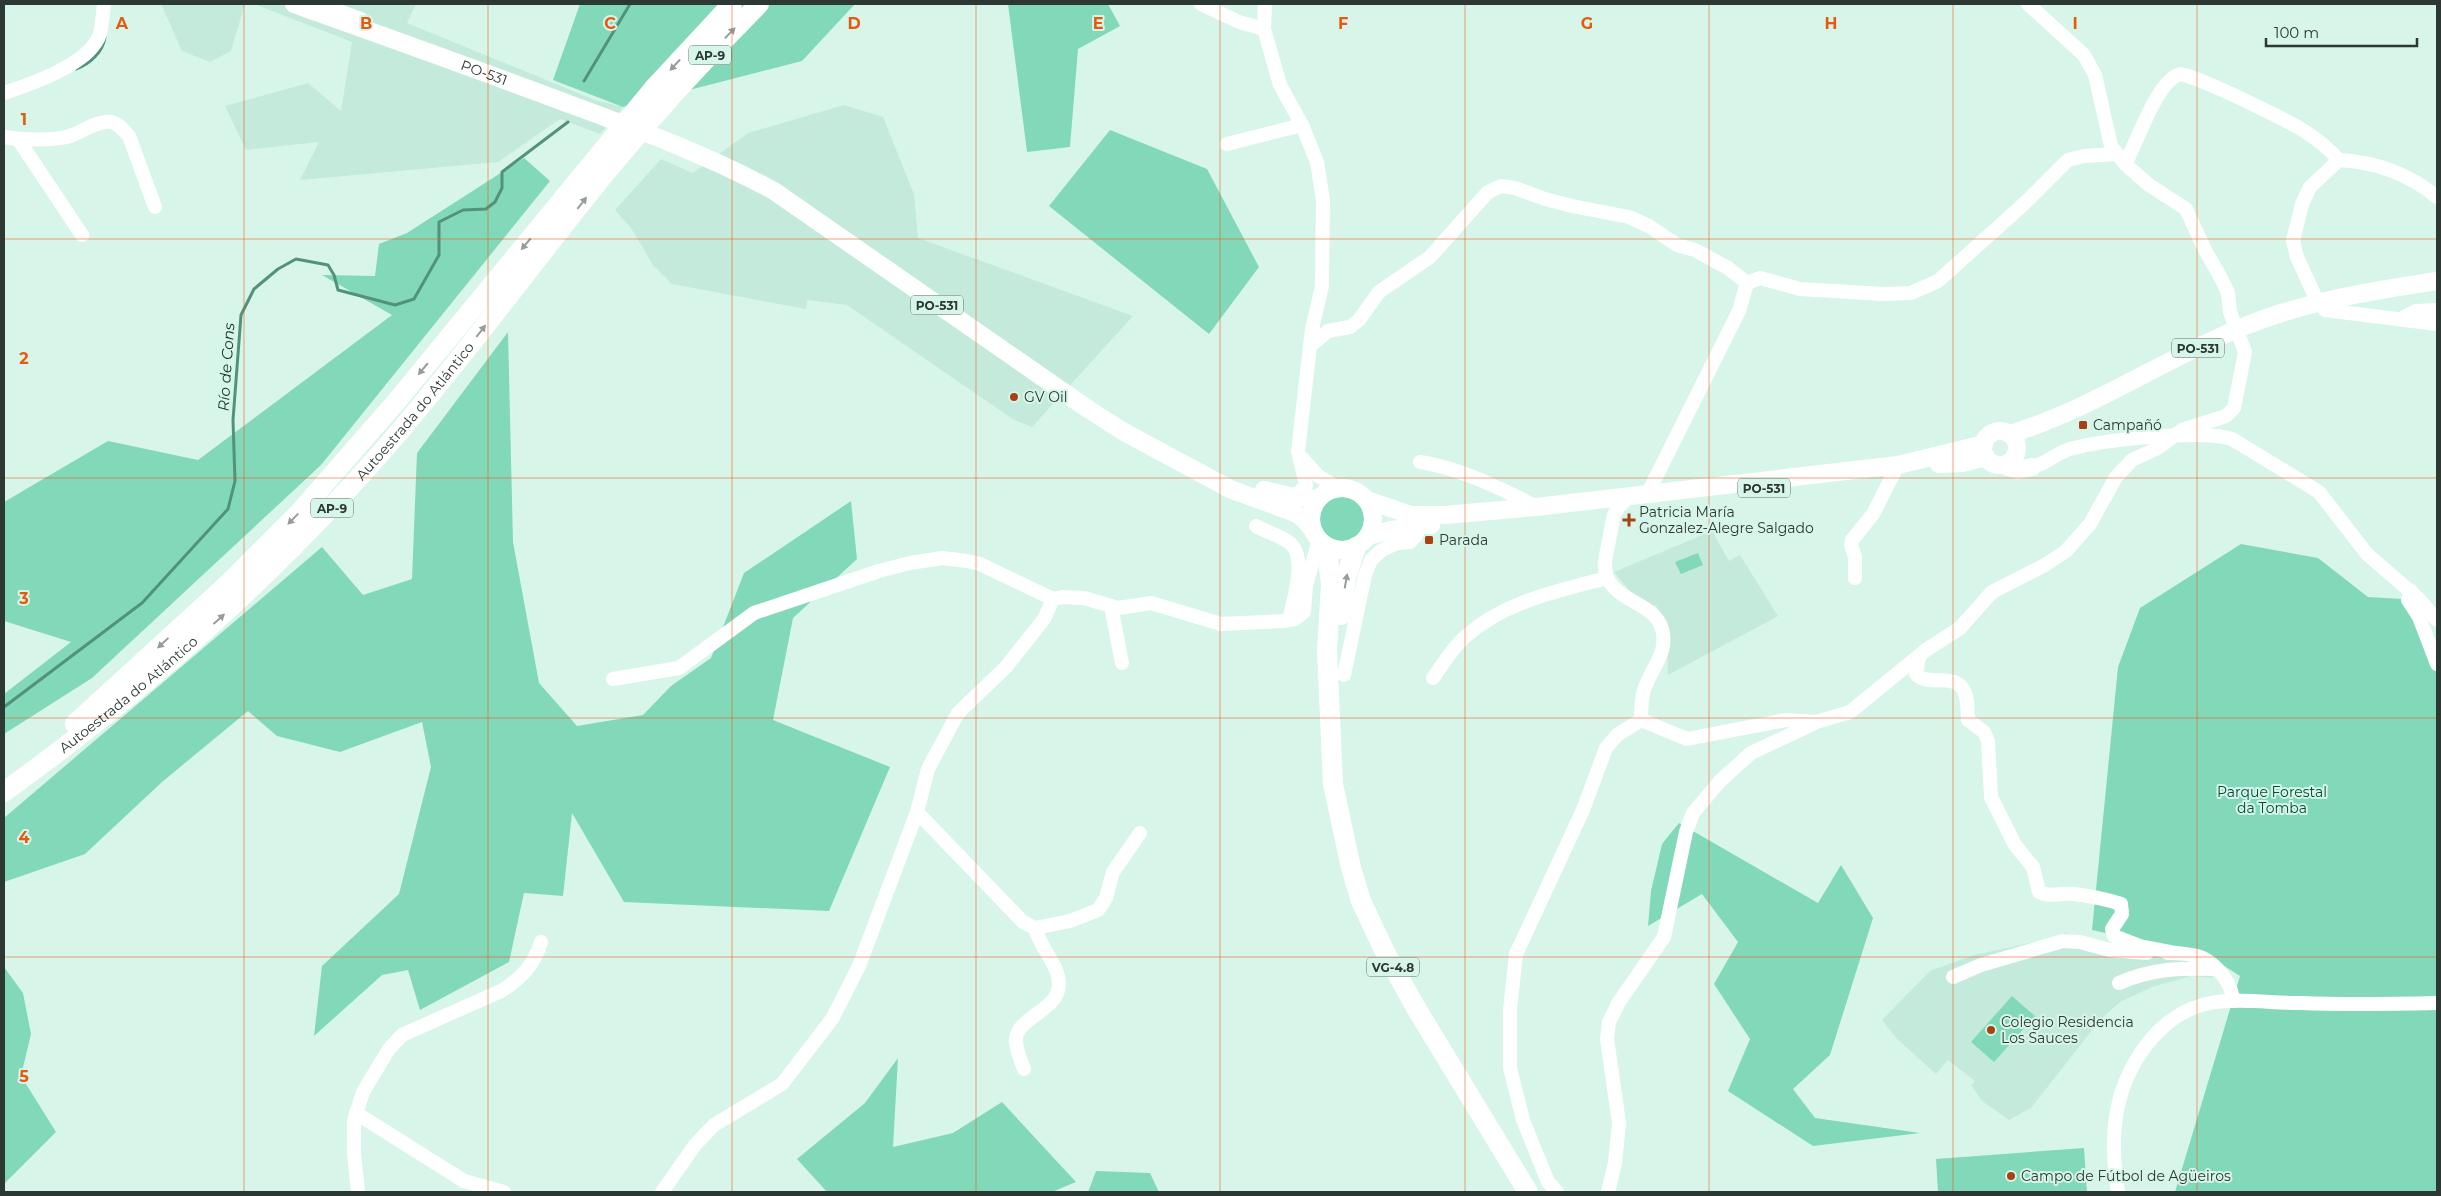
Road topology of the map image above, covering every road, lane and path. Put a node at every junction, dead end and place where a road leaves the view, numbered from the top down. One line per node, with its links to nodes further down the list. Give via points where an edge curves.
1 (104, 4): 11 (street, via 100,35 91,50 66,68)
2 (282, 4): 12 (street, PO-531, via 386,44)
3 (294, 4): 12 (main road, PO-531)
4 (320, 4): 12 (street, PO-531, via 493,67)
5 (732, 4): 18 (highway, Autoestrada do Atlántico / AP-9, one-way to 18, via 654,88)
6 (759, 4): 18 (highway, Autoestrada do Atlántico / AP-9, one-way to 6)
7 (1201, 4): 10 (street, via 1239,22)
8 (1265, 4): 10 (street)
9 (2028, 4): 16 (street, via 2084,54 2095,75 2111,146)
10 (1264, 29): 13 (street, via 1280,85)
11 (4, 93)
12 (599, 115): 36 (main road, PO-531 / PO-531, via 675,144 774,191 1088,409 1131,436)
13 (1302, 125): 15 (street); 29 (street, via 1317,162 1323,200 1322,286)
14 (11, 138): 20 (street, via 68,137 102,122 111,122 129,136); 21 (street)
15 (1227, 144)
16 (2121, 159): 17 (street, via 2155,100 2170,79 2181,74 2285,119 2324,143); 23 (street, via 2084,156 2068,160 1938,281 1911,293 1800,289 1760,278); 30 (street, via 2149,185 2186,209 2228,293 2230,312 2245,352 2234,408 2226,416)
17 (2339, 160): 19 (street, via 2364,161 2403,175); 25 (street, via 2310,187 2302,204 2293,241)
18 (599, 168): 70 (highway, Autoestrada do Atlántico / AP-9, one-way to 70, via 298,514 228,584 84,716); 71 (highway, Autoestrada do Atlántico / AP-9, one-way to 18, via 99,721 178,656 334,506 437,387)
19 (2437, 197)
20 (156, 207)
21 (82, 236)
22 (2437, 281): 25 (main road, PO-531, via 2353,293)
23 (1747, 283): 29 (street, via 1728,268 1695,250 1677,245 1629,217 1494,187 1430,256 1378,292 1350,327 1328,331); 41 (street, via 1739,311)
24 (2437, 290): 25 (main road, PO-531)
25 (2321, 307): 27 (street); 31 (main road, PO-531, via 2235,340)
26 (2437, 310): 27 (street, via 2416,311)
27 (2401, 318): 28 (street)
28 (2437, 324)
29 (1310, 346): 32 (street)
30 (2171, 436): 35 (street, via 2066,450 2041,466); 56 (street, via 2226,437 2310,485 2367,554); 61 (street, via 2158,448 2123,468 2090,524 2066,551 1992,592 1960,628)
31 (2012, 449): 33 (main road, via 1993,464); 33 (main road, PO-531, via 1994,432); 35 (main road, via 2018,470)
32 (1298, 451): 38 (street); 39 (street, via 1312,471)
33 (1984, 451): 37 (main road, PO-531, via 1962,463); 41 (main road, PO-531, via 1898,465)
34 (1420, 462): 40 (street, via 1442,465)
35 (2032, 467)
36 (1197, 470): 42 (main road, PO-531); 50 (main road, PO-531, via 1230,489 1295,513 1305,520)
37 (1895, 471): 46 (main road, PO-531); 55 (street, via 1873,514 1852,540)
38 (1304, 473): 42 (street, via 1306,485); 43 (street, via 1311,477)
39 (1339, 488): 43 (main road, PO-531); 44 (main road, PO-531, via 1354,490)
40 (1505, 490): 45 (street); 47 (street, via 1510,496 1510,503)
41 (1653, 490): 45 (main road, PO-531)
42 (1295, 497): 43 (main road, PO-531)
43 (1319, 498): 50 (main road, via 1311,515)
44 (1367, 500): 47 (main road, PO-531, via 1411,515); 51 (main road, via 1373,522)
45 (1536, 507): 47 (main road, PO-531)
46 (1615, 507): 48 (main road, PO-531); 54 (street, via 1606,560)
47 (1503, 510)
48 (1425, 525): 51 (main road, PO-531); 64 (street, via 1410,542 1396,543 1371,560)
49 (1256, 526): 59 (street, via 1290,544 1298,555 1298,575)
50 (1319, 539): 51 (main road, PO-531, via 1343,550); 52 (highway, VG-4.8); 53 (street)
51 (1362, 542): 67 (highway, VG-4.8, one-way to 51, via 1346,577)
52 (1330, 571): 53 (street, via 1324,568); 67 (highway, VG-4.8, via 1327,650)
53 (1310, 574): 59 (street, via 1304,612)
54 (1608, 578): 65 (street, via 1526,600 1509,608 1468,634); 68 (street, via 1615,588 1651,612 1662,627 1663,653 1644,690)
55 (1855, 578)
56 (2411, 591): 60 (street, via 2430,608); 63 (street, via 2408,600 2419,617)
57 (1053, 599): 58 (street, via 1084,598); 66 (street, via 980,564 942,558 910,563 879,570 754,613 679,668); 72 (street, via 1044,619 1006,667 958,714 928,769)
58 (1110, 606): 59 (street, via 1130,608 1151,602 1221,624); 62 (street)
59 (1289, 620)
60 (2437, 620)
61 (1919, 657): 69 (street, via 1850,712); 76 (street, via 1918,676 1948,681 1963,689 1968,702 1968,720 1984,732 1988,741 1991,797 2015,845 2033,867 2038,892 2044,895 2072,893 2121,904 2122,914 2112,929 2114,936 2140,946)
62 (1122, 662)
63 (2437, 664)
64 (1344, 675)
65 (1433, 678)
66 (613, 679)
67 (1330, 716): 88 (highway, VG-4.8, via 1333,784 1341,829 1361,901 1416,1008)
68 (1641, 720): 69 (street, via 1687,739 1786,720); 89 (street, via 1617,735 1606,748 1583,810 1516,954 1510,1010 1510,1068 1523,1120 1548,1182)
69 (1816, 722): 90 (street, via 1751,753 1720,781 1693,813 1664,937 1609,1022 1607,1039 1619,1123)
70 (4, 778)
71 (4, 792)
72 (917, 812): 74 (street, via 1023,922); 87 (street, via 859,966 832,1018 782,1084 714,1125 695,1144)
73 (1140, 833): 74 (street, via 1113,872 1106,898 1098,910 1070,921)
74 (1035, 928): 82 (street, via 1060,983 1057,994 1040,1014 1017,1033 1016,1044)
75 (541, 942): 83 (street, via 536,959 515,983 402,1035 374,1072)
76 (2176, 953): 77 (street, via 2204,958); 78 (street, via 2128,953 2063,941 1981,965)
77 (2217, 969): 79 (street, via 2185,968 2141,973); 80 (street, via 2233,991)
78 (1953, 978)
79 (2119, 983)
80 (2233, 1001): 81 (street, via 2361,1005); 91 (street, via 2192,1009 2172,1020 2152,1038 2136,1060 2116,1115 2113,1142)
81 (2437, 1003)
82 (1024, 1069)
83 (356, 1113): 84 (street); 85 (street, via 354,1143)
84 (467, 1187): 86 (street)
85 (358, 1192)
86 (504, 1192)
87 (662, 1192)
88 (1528, 1192)
89 (1556, 1192)
90 (1608, 1192)
91 (2118, 1192)

